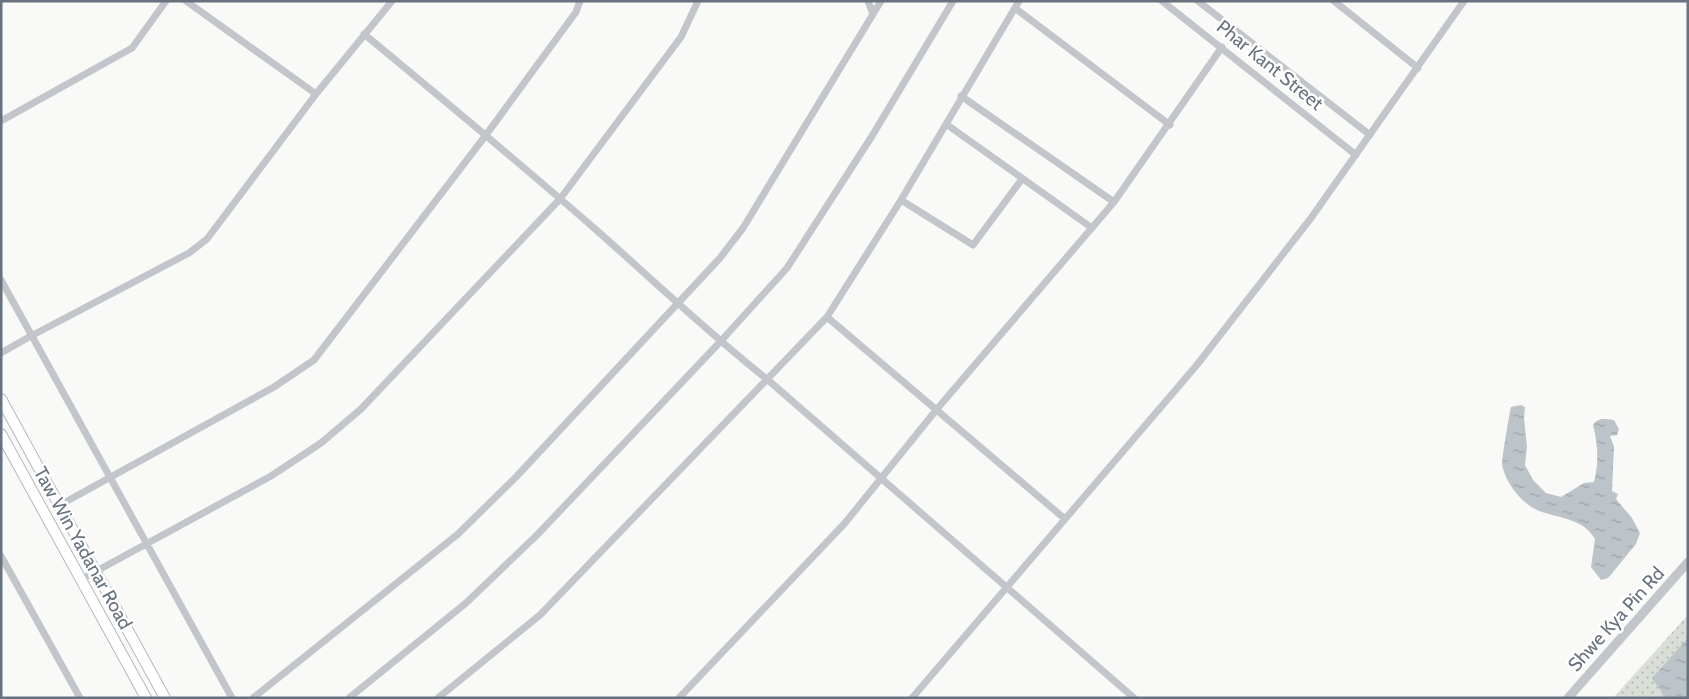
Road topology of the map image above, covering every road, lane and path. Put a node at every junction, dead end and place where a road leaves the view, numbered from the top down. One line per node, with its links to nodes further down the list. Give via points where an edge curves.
1 (166, 1): 20 (street, via 132,48)
2 (186, 1): 18 (street)
3 (392, 1): 15 (street)
4 (580, 1): 23 (street, via 576,12)
5 (698, 1): 27 (street, via 681,37)
6 (868, 1): 14 (street)
7 (881, 1): 14 (street)
8 (952, 1): 35 (street, via 872,136 787,268)
9 (1162, 1): 16 (street, Phar Kant Street)
10 (1198, 1): 24 (street)
11 (1334, 1): 17 (street)
12 (1464, 1): 17 (street)
13 (1017, 4): 19 (street); 22 (street)
14 (874, 14): 32 (street, via 743,228 720,258)
15 (364, 34): 18 (street); 23 (street)
16 (1222, 47): 22 (street); 25 (street, Phar Kant Street)
17 (1418, 68): 24 (street)
18 (316, 94): 34 (street, via 207,239 189,253)
19 (961, 96): 21 (street); 29 (street)
20 (1, 121)
21 (946, 124): 26 (street); 28 (street)
22 (1170, 125): 29 (street)
23 (486, 135): 27 (street); 41 (street, via 314,360 274,387)
24 (1370, 136): 25 (street)
25 (1356, 155): 44 (street, via 1196,366)
26 (1022, 179): 28 (street, via 973,245); 30 (street)
27 (560, 199): 32 (street); 45 (street, via 361,409 321,443 272,476)
28 (902, 200): 33 (street)
29 (1114, 202): 30 (street)
30 (1092, 228): 39 (street)
31 (1, 280): 34 (street)
32 (678, 302): 35 (street); 55 (street, via 516,477 458,534)
33 (828, 317): 37 (street); 39 (street)
34 (31, 336): 36 (street); 41 (street)
35 (720, 342): 37 (street); 56 (street, via 495,576)
36 (1, 354)
37 (768, 380): 42 (street); 57 (street, via 540,615)
38 (1, 399): 43 (main road, Taw Win Yadanar Road)
39 (938, 409): 42 (street); 44 (street)
40 (1, 434): 49 (main road, Taw Win Yadanar Road)
41 (111, 478): 43 (street); 45 (street)
42 (881, 478): 50 (street); 58 (street, via 844,523)
43 (60, 505): 48 (main road, Taw Win Yadanar Road)
44 (1065, 519): 50 (street)
45 (146, 543): 48 (street); 54 (street)
46 (1, 556): 51 (street)
47 (1688, 562): 61 (street, Shwe Kya Pin Rd)
48 (95, 572): 49 (street); 53 (main road, Taw Win Yadanar Road)
49 (80, 580): 52 (main road, Taw Win Yadanar Road)
50 (1004, 588): 59 (street); 60 (street)
51 (80, 698)
52 (146, 698)
53 (165, 698)
54 (232, 698)
55 (253, 698)
56 (349, 698)
57 (438, 698)
58 (679, 698)
59 (912, 698)
60 (1134, 698)
61 (1568, 698)

